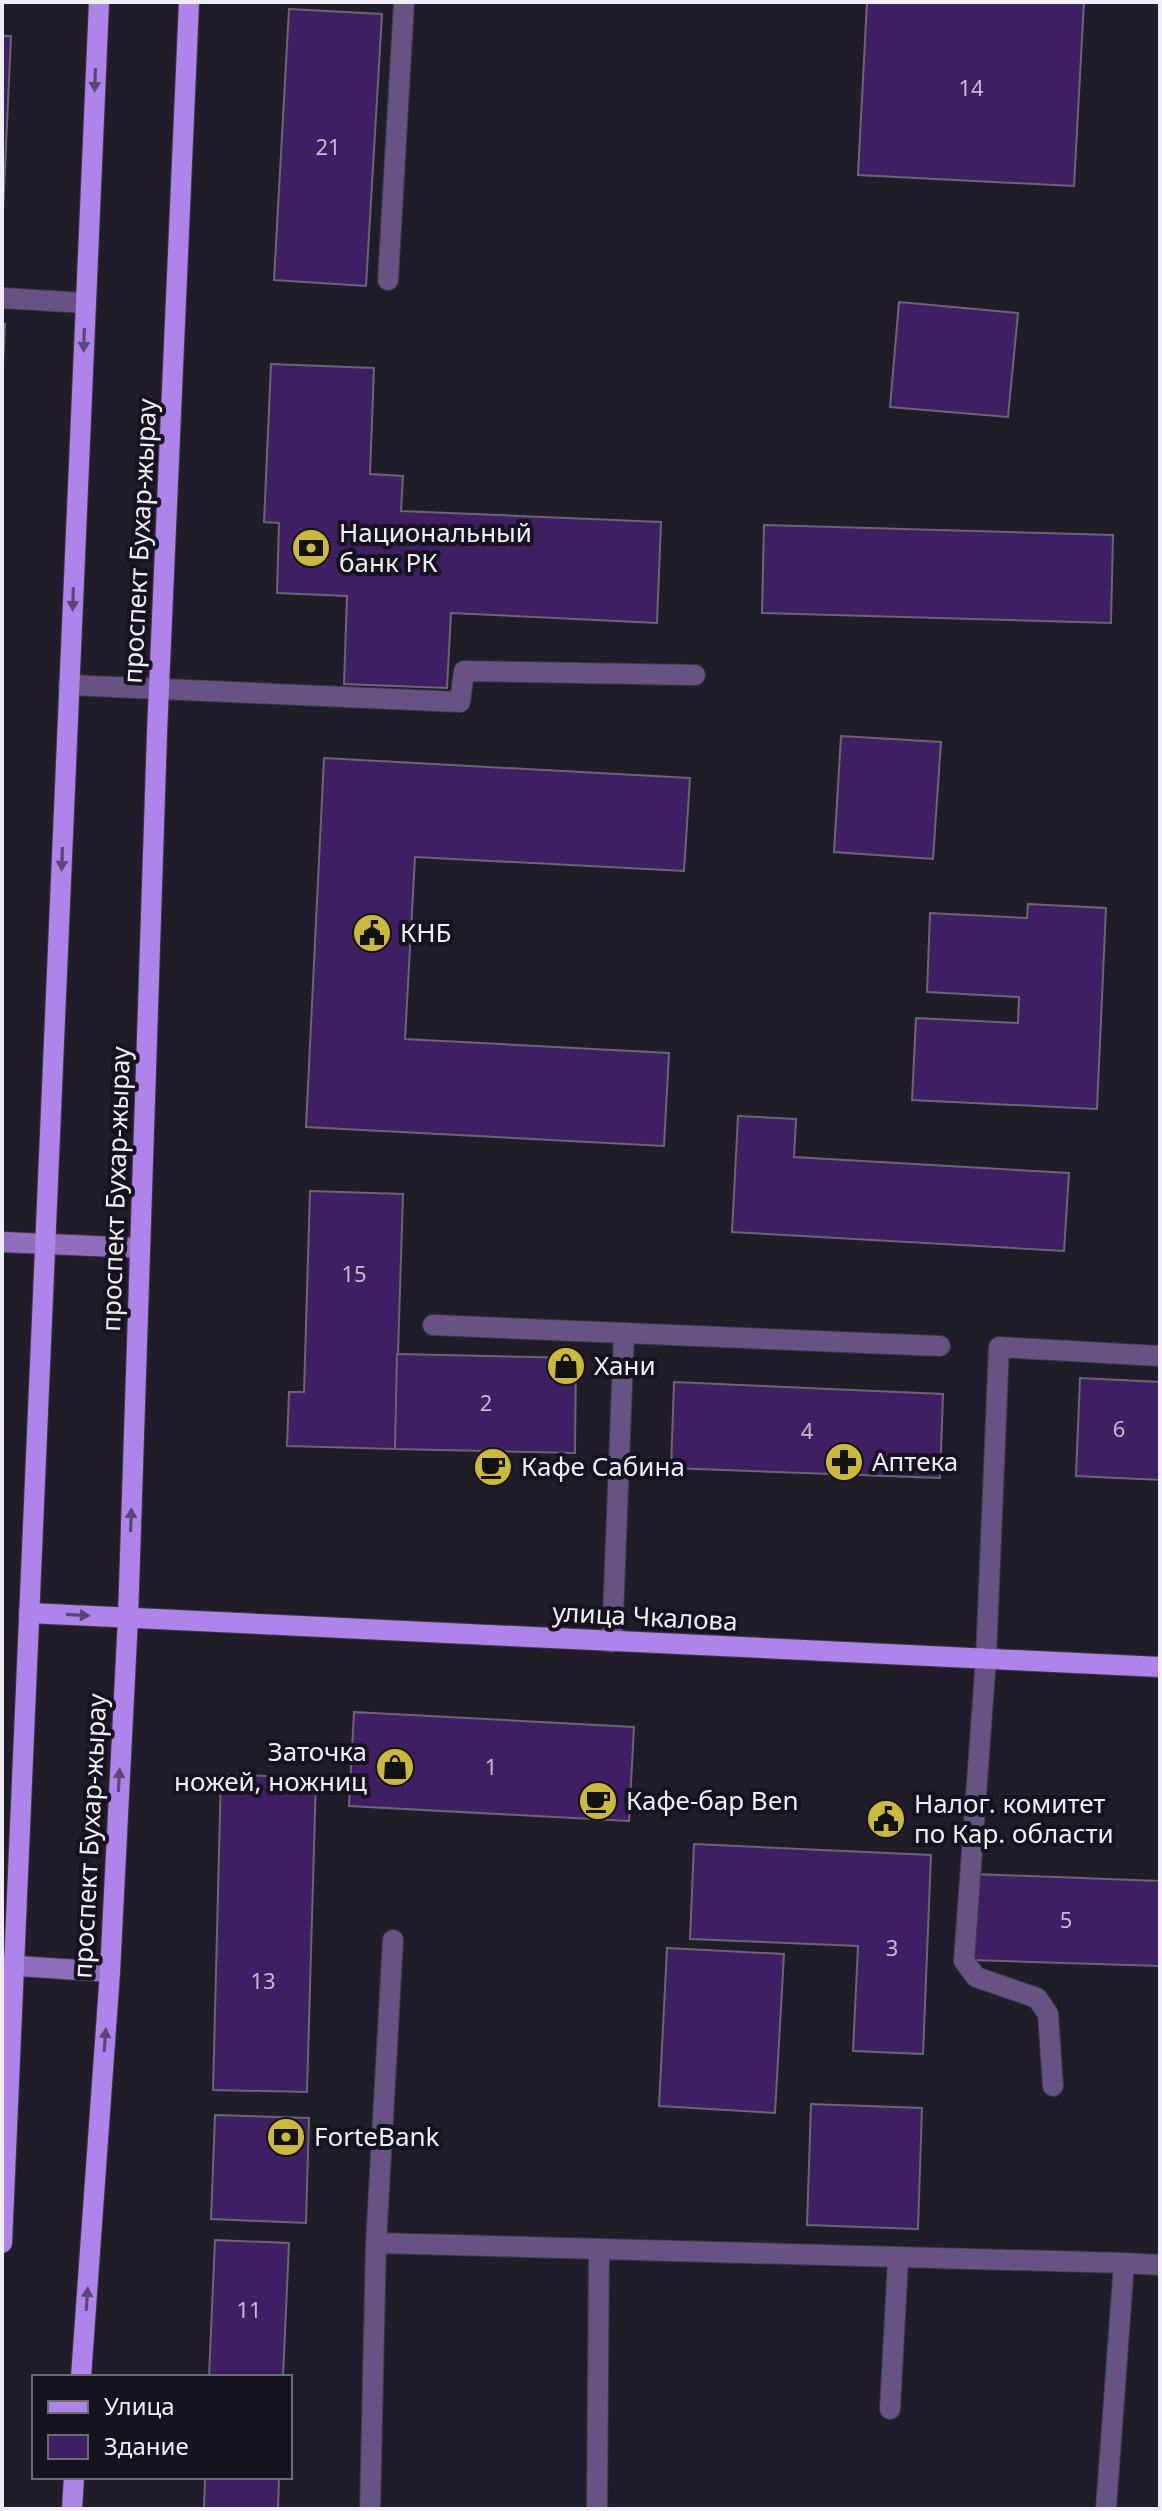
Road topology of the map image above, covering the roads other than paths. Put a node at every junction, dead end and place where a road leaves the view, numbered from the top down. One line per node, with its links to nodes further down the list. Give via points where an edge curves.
1 (99, 2): 6 (main road, one-way to 6)
2 (189, 2): 9 (main road, проспект Бухар-жырау)
3 (404, 2): 4 (lane)
4 (388, 280)
5 (2, 298): 6 (lane)
6 (85, 303): 8 (main road, one-way to 8)
7 (695, 675): 9 (lane, via 464,671 460,702)
8 (69, 685): 9 (lane); 11 (main road, one-way to 11)
9 (159, 689): 12 (main road, проспект Бухар-жырау)
10 (2, 1242): 11 (main road)
11 (45, 1245): 12 (main road); 17 (main road)
12 (140, 1248): 18 (main road, проспект Бухар-жырау, one-way to 12)
13 (433, 1325): 14 (lane)
14 (624, 1333): 15 (lane); 19 (lane)
15 (940, 1346)
16 (1160, 1356): 20 (lane, via 999,1347)
17 (29, 1613): 18 (main road, улица Чкалова, one-way to 18); 23 (main road)
18 (128, 1618): 19 (main road, улица Чкалова); 24 (main road, проспект Бухар-жырау, one-way to 18)
19 (612, 1642): 20 (main road, улица Чкалова)
20 (986, 1658): 21 (main road, улица Чкалова); 25 (lane, via 964,1961 976,1977 1037,1998 1048,2014)
21 (1160, 1667)
22 (393, 1940): 27 (lane)
23 (8, 1965): 24 (main road); 26 (main road)
24 (110, 1972): 32 (main road, проспект Бухар-жырау, one-way to 24)
25 (1053, 2086)
26 (2, 2243)
27 (376, 2243): 28 (lane); 36 (lane)
28 (599, 2250): 29 (lane); 37 (lane)
29 (898, 2260): 30 (lane); 33 (lane)
30 (1124, 2263): 31 (lane); 38 (lane)
31 (1160, 2265)
32 (81, 2375)
33 (890, 2409)
34 (74, 2479): 35 (main road)
35 (72, 2509)
36 (370, 2509)
37 (597, 2509)
38 (1106, 2509)

